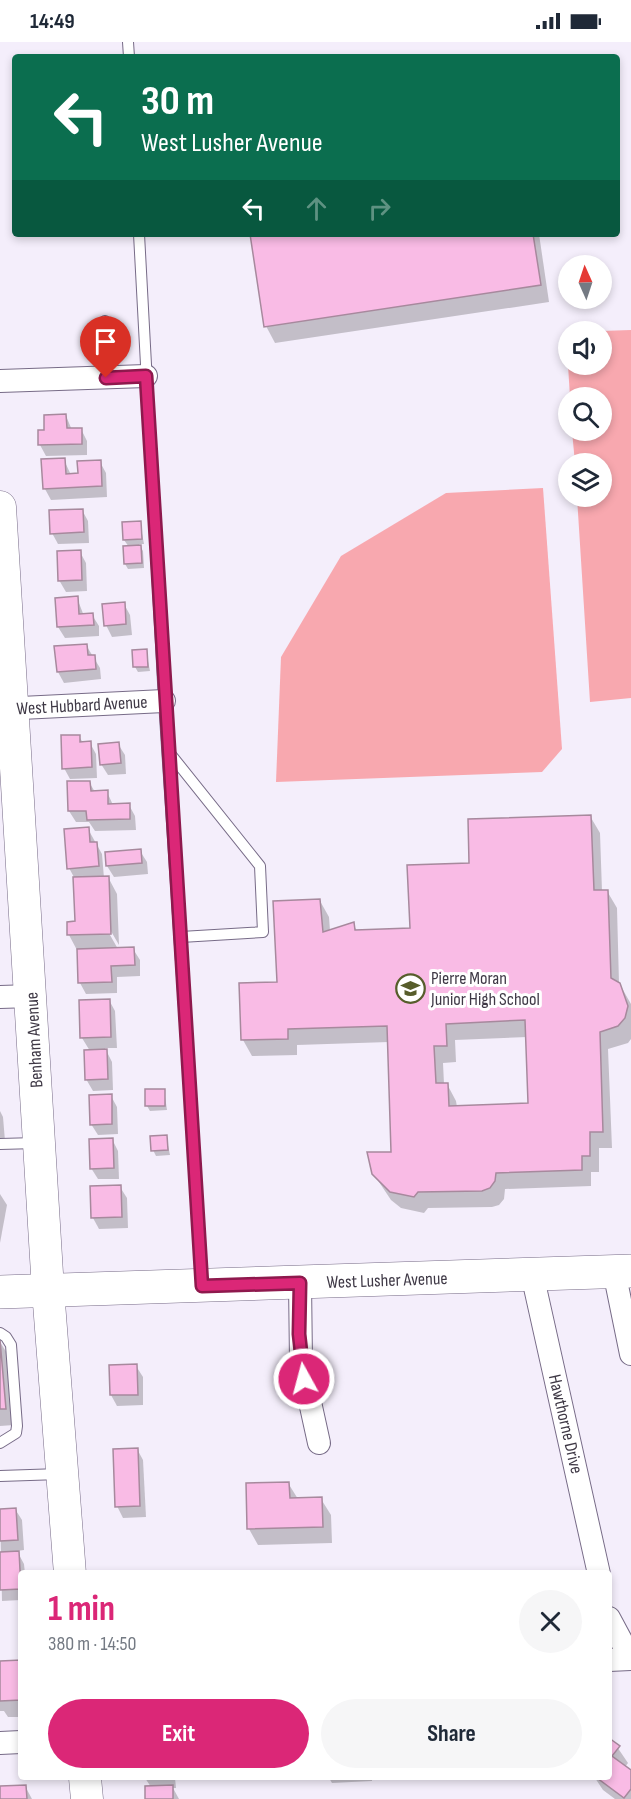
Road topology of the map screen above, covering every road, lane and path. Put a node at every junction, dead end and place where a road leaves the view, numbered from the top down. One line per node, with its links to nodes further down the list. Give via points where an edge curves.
1 (139, 237): 3 (lane)
2 (105, 321): 4 (lane)
3 (146, 376): 4 (street); 8 (lane)
4 (106, 378): 5 (street)
5 (0, 381)
6 (0, 507): 7 (main road, Benham Avenue)
7 (2, 565): 9 (main road, Benham Avenue)
8 (164, 701): 9 (street, West Hubbard Avenue); 10 (lane)
9 (6, 708): 12 (main road, Benham Avenue)
10 (168, 750): 11 (lane); 11 (lane, via 260,866 263,932)
11 (181, 937): 19 (lane)
12 (31, 996): 13 (street); 14 (main road, Benham Avenue)
13 (0, 997)
14 (39, 1143): 15 (lane); 20 (main road, Benham Avenue)
15 (0, 1144)
16 (622, 1271): 17 (main road, West Lusher Avenue); 23 (street)
17 (532, 1274): 18 (main road, West Lusher Avenue); 29 (street, Hawthorne Drive)
18 (300, 1283): 19 (main road, West Lusher Avenue); 25 (street, via 301,1361)
19 (202, 1286): 20 (main road, West Lusher Avenue)
20 (48, 1290): 21 (main road, West Lusher Avenue); 26 (main road, Benham Avenue)
21 (0, 1292)
22 (0, 1334): 24 (lane, via 11,1345 16,1433)
23 (631, 1354)
24 (0, 1443)
25 (319, 1443)
26 (62, 1474): 27 (lane); 28 (main road, Benham Avenue)
27 (0, 1476)
28 (70, 1570)
29 (598, 1570)
30 (612, 1624): 31 (street)
31 (631, 1659): 32 (street)
32 (612, 1660)
33 (18, 1742): 34 (street)
34 (0, 1743)
35 (85, 1780): 36 (main road)
36 (87, 1799)

